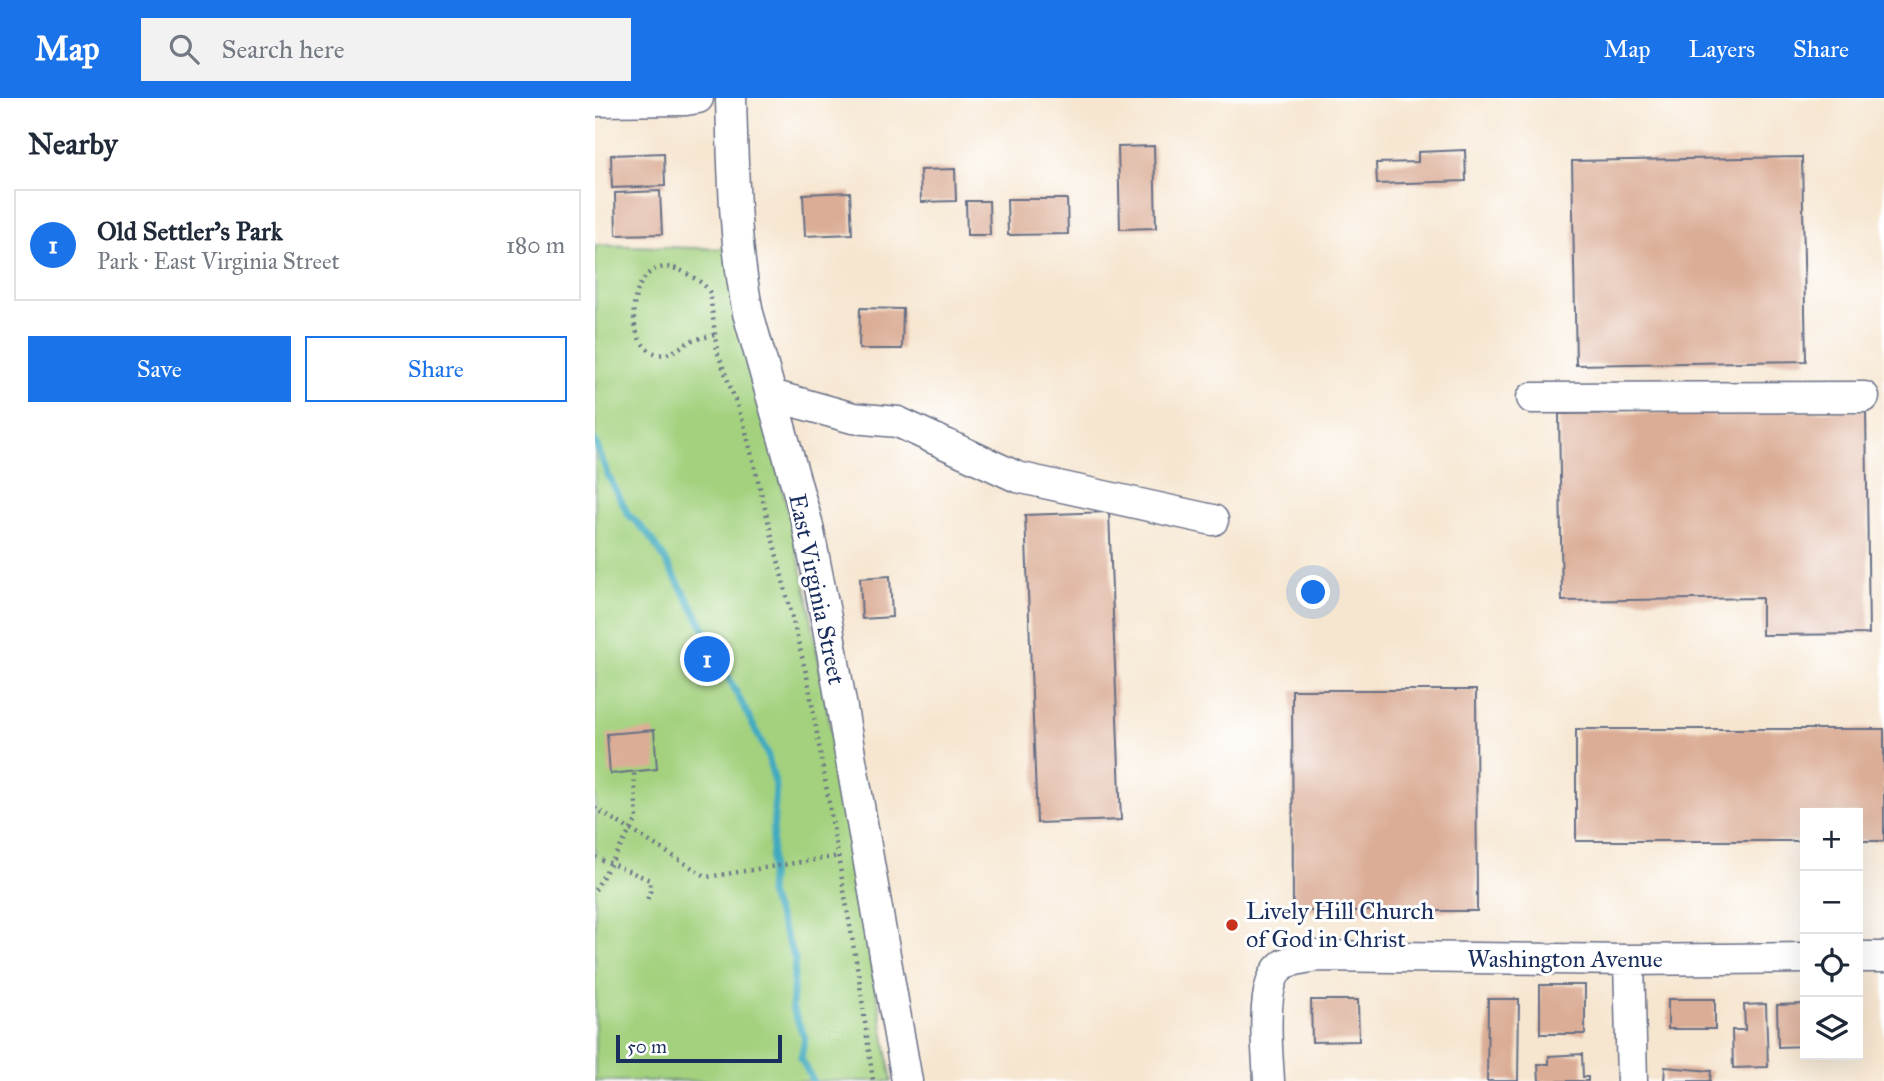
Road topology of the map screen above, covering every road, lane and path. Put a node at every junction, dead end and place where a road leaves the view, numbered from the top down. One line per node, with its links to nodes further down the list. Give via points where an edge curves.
1 (698, 98): 3 (street)
2 (731, 98): 5 (street, East Virginia Street, via 743,287)
3 (595, 101)
4 (714, 335): 4 (path, via 706,286 666,267 643,278 633,315 634,327 646,347 666,354); 12 (path, via 744,424 797,631)
5 (771, 395): 8 (street, via 853,418 898,422 1017,477); 22 (street, East Virginia Street, via 807,522)
6 (1864, 397): 7 (street)
7 (1532, 398)
8 (1213, 520)
9 (634, 772): 11 (path, via 637,819)
10 (595, 808): 11 (path)
11 (631, 831): 12 (path, via 707,877); 14 (path)
12 (839, 856): 21 (path)
13 (595, 857): 14 (path)
14 (611, 864): 15 (path); 16 (path, via 650,880)
15 (595, 890)
16 (647, 900)
17 (1863, 957): 18 (street)
18 (1884, 957)
19 (1800, 958): 20 (street, Washington Avenue)
20 (1629, 960): 23 (street, Washington Avenue, via 1316,956 1283,964 1272,976 1268,995); 24 (street)
21 (873, 1081)
22 (907, 1081)
23 (1269, 1081)
24 (1632, 1081)

